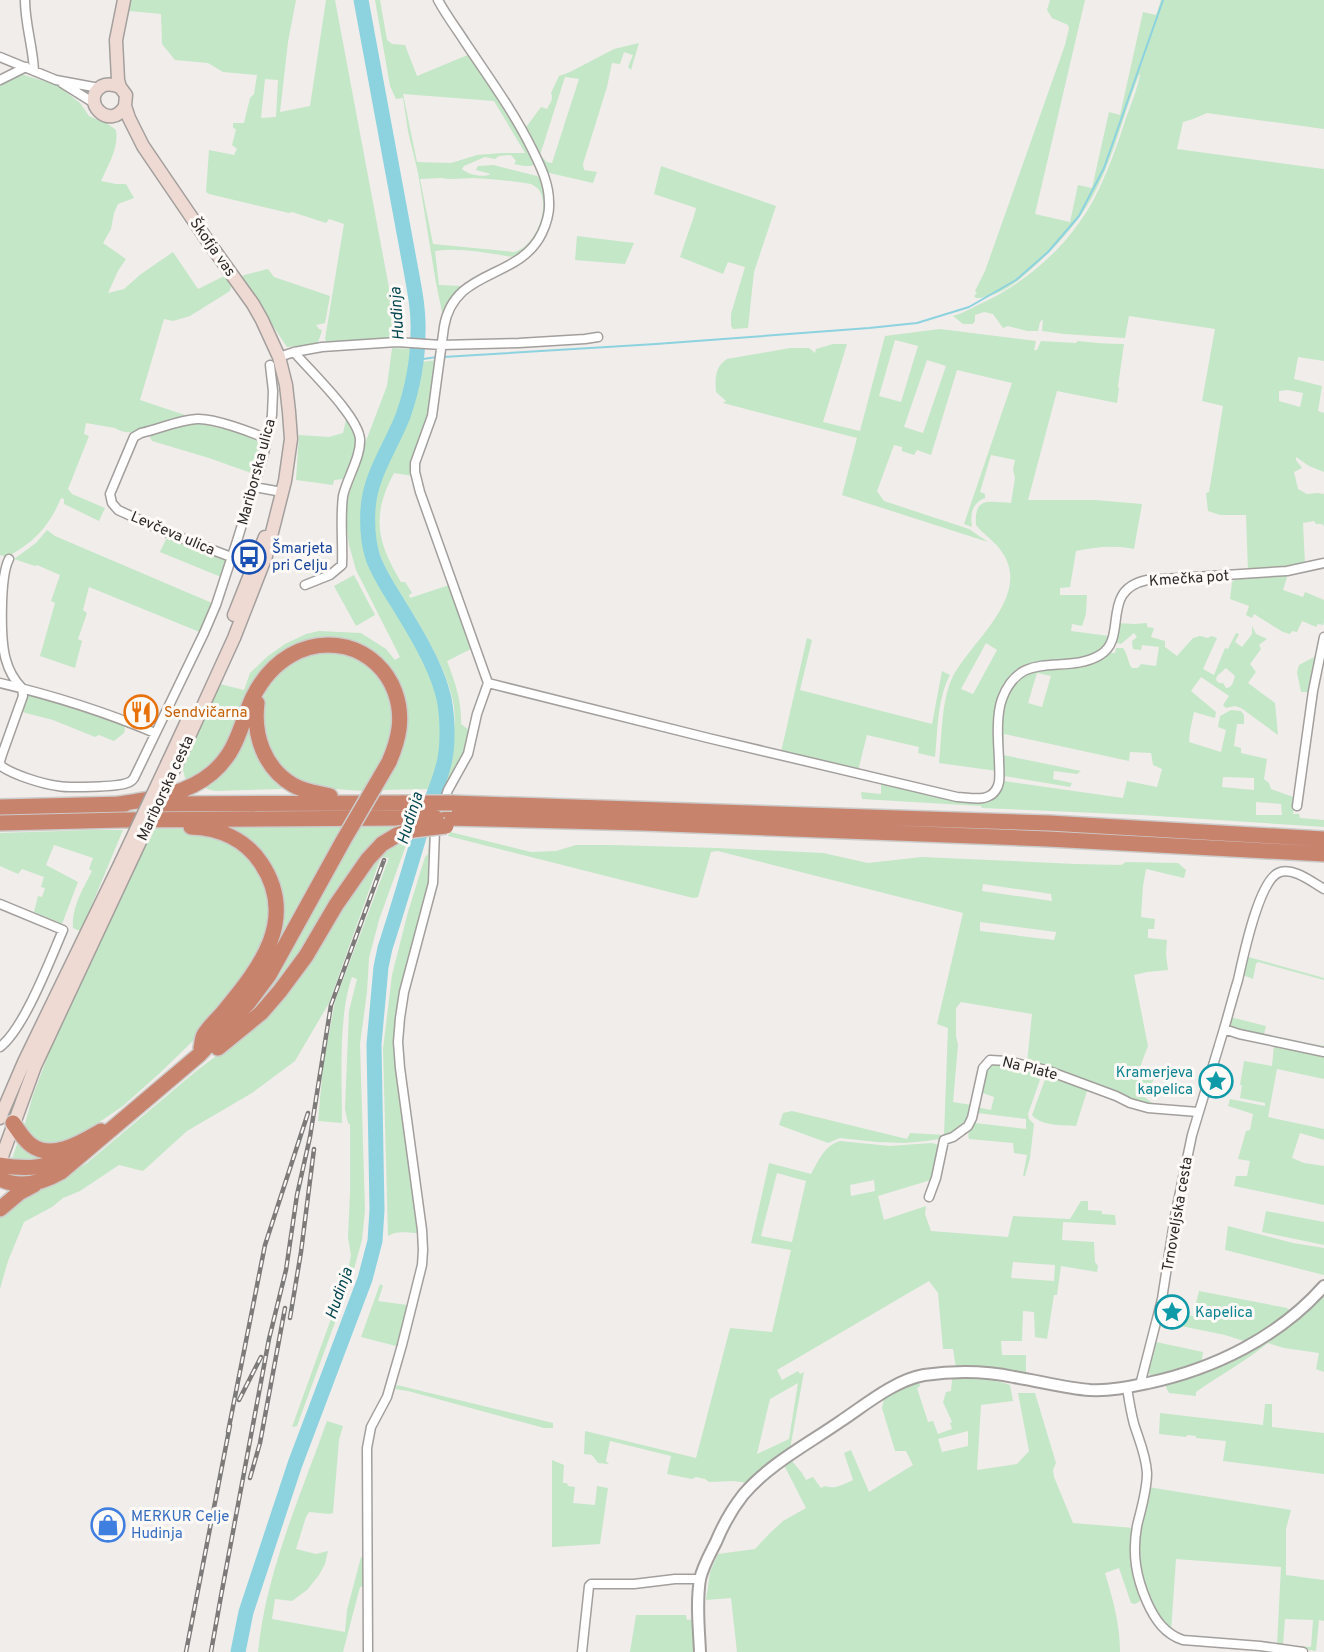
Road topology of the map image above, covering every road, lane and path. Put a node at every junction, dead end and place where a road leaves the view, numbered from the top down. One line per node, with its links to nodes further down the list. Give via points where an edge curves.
1 (25, 0): 6 (street, via 33,55)
2 (124, 0): 4 (main road, Škofja vas)
3 (438, 0): 16 (street, via 527,139 541,166 550,205 542,234 519,260 457,296 446,318)
4 (116, 40): 9 (main road); 10 (main road, Škofja vas)
5 (0, 57): 6 (street)
6 (30, 69): 7 (street); 8 (street)
7 (0, 80)
8 (56, 80): 9 (street); 11 (street)
9 (102, 86): 10 (main road); 11 (main road)
10 (120, 87): 12 (main road, Škofja vas, via 126,95)
11 (94, 103): 13 (main road, via 103,115)
12 (125, 106): 13 (main road); 14 (main road, Škofja vas)
13 (114, 116): 14 (main road)
14 (143, 146): 18 (main road, Škofja vas, via 253,304)
15 (598, 337): 16 (street)
16 (441, 348): 17 (street, via 397,342); 30 (street, via 432,416 415,472)
17 (294, 352): 18 (street); 26 (street, via 341,405 360,438 343,499 342,565 330,575)
18 (275, 361): 19 (street, Mariborska ulica); 21 (main road, Škofja vas, via 286,385 291,439)
19 (267, 439): 20 (street, Mariborska ulica); 22 (street, Levčeva ulica, via 198,419 141,433 134,437 110,494 111,503 118,510)
20 (254, 487): 21 (street); 22 (street, Mariborska ulica)
21 (280, 497): 51 (main road, Mariborska cesta, bridge, via 266,556 234,638)
22 (231, 557): 32 (street, Mariborska ulica, via 204,633)
23 (9, 559): 25 (street)
24 (1324, 563): 30 (street, Kmečka pot, via 1278,572 1148,580 1128,588 1121,596 1113,637 1102,655 1075,663 1031,667 1006,690 1000,709 999,780 991,796 983,798 922,788)
25 (1, 585): 31 (street, via 3,649 10,671)
26 (305, 585)
27 (1324, 637): 35 (street)
28 (264, 680): 33 (highway, via 256,725 271,765 294,786); 34 (highway, via 235,746 211,774 176,793); 47 (highway, bridge, via 280,662 307,647 323,644 355,649 386,674 398,701 397,745 269,975)
29 (0, 683): 31 (street)
30 (488, 683): 62 (street, via 468,754 448,790 435,830 433,883 400,1018 400,1068 423,1250 393,1381 371,1427 367,1448)
31 (22, 688): 32 (street, via 101,711); 32 (street, Mariborska ulica, via 23,696 0,761 6,769 36,780 61,787 130,783)
32 (155, 733)
33 (351, 802): 34 (highway); 40 (highway, bridge, via 1049,823)
34 (118, 804): 36 (highway)
35 (1297, 806)
36 (0, 807)
37 (122, 820): 38 (highway, bridge, via 403,818); 39 (highway); 47 (highway, via 198,827 233,837 259,860 274,890 277,914 268,946 244,986 204,1035)
38 (446, 822): 41 (highway, via 471,819 642,823); 48 (highway, bridge, via 397,835 382,844 336,905 306,956 261,1013 202,1061)
39 (0, 823)
40 (1324, 839)
41 (1324, 854)
42 (1324, 889): 44 (street, Trnoveljska cesta, via 1288,872 1279,872 1270,879 1248,934)
43 (0, 904): 45 (street, via 63,930 15,1031)
44 (1224, 1029): 46 (street); 49 (street, Trnoveljska cesta)
45 (0, 1047)
46 (1324, 1052)
47 (199, 1054): 48 (highway)
48 (187, 1065): 50 (highway)
49 (1198, 1112): 56 (street, Na Plate, via 1148,1108 1046,1070 990,1060 983,1068 968,1126 944,1140); 59 (street, Trnoveljska cesta, via 1162,1299)
50 (129, 1115): 51 (highway, via 68,1148 53,1151 31,1145); 52 (highway)
51 (7, 1120): 53 (main road, Mariborska cesta)
52 (84, 1153): 53 (highway, via 43,1167 17,1168); 55 (highway, via 61,1172)
53 (0, 1163)
54 (0, 1179): 55 (highway, via 25,1185)
55 (40, 1182): 57 (highway)
56 (929, 1197)
57 (0, 1209)
58 (1324, 1286): 59 (street, via 1279,1327 1234,1354 1198,1370)
59 (1140, 1385): 60 (street)
60 (1127, 1388): 61 (street, via 1084,1389 1013,1376 957,1372 906,1380 759,1478 724,1523); 65 (street, via 1147,1472 1134,1560 1152,1613 1167,1632 1184,1640)
61 (700, 1579): 63 (street, via 591,1584); 64 (street)
62 (368, 1652)
63 (582, 1652)
64 (700, 1652)
65 (1302, 1652)

